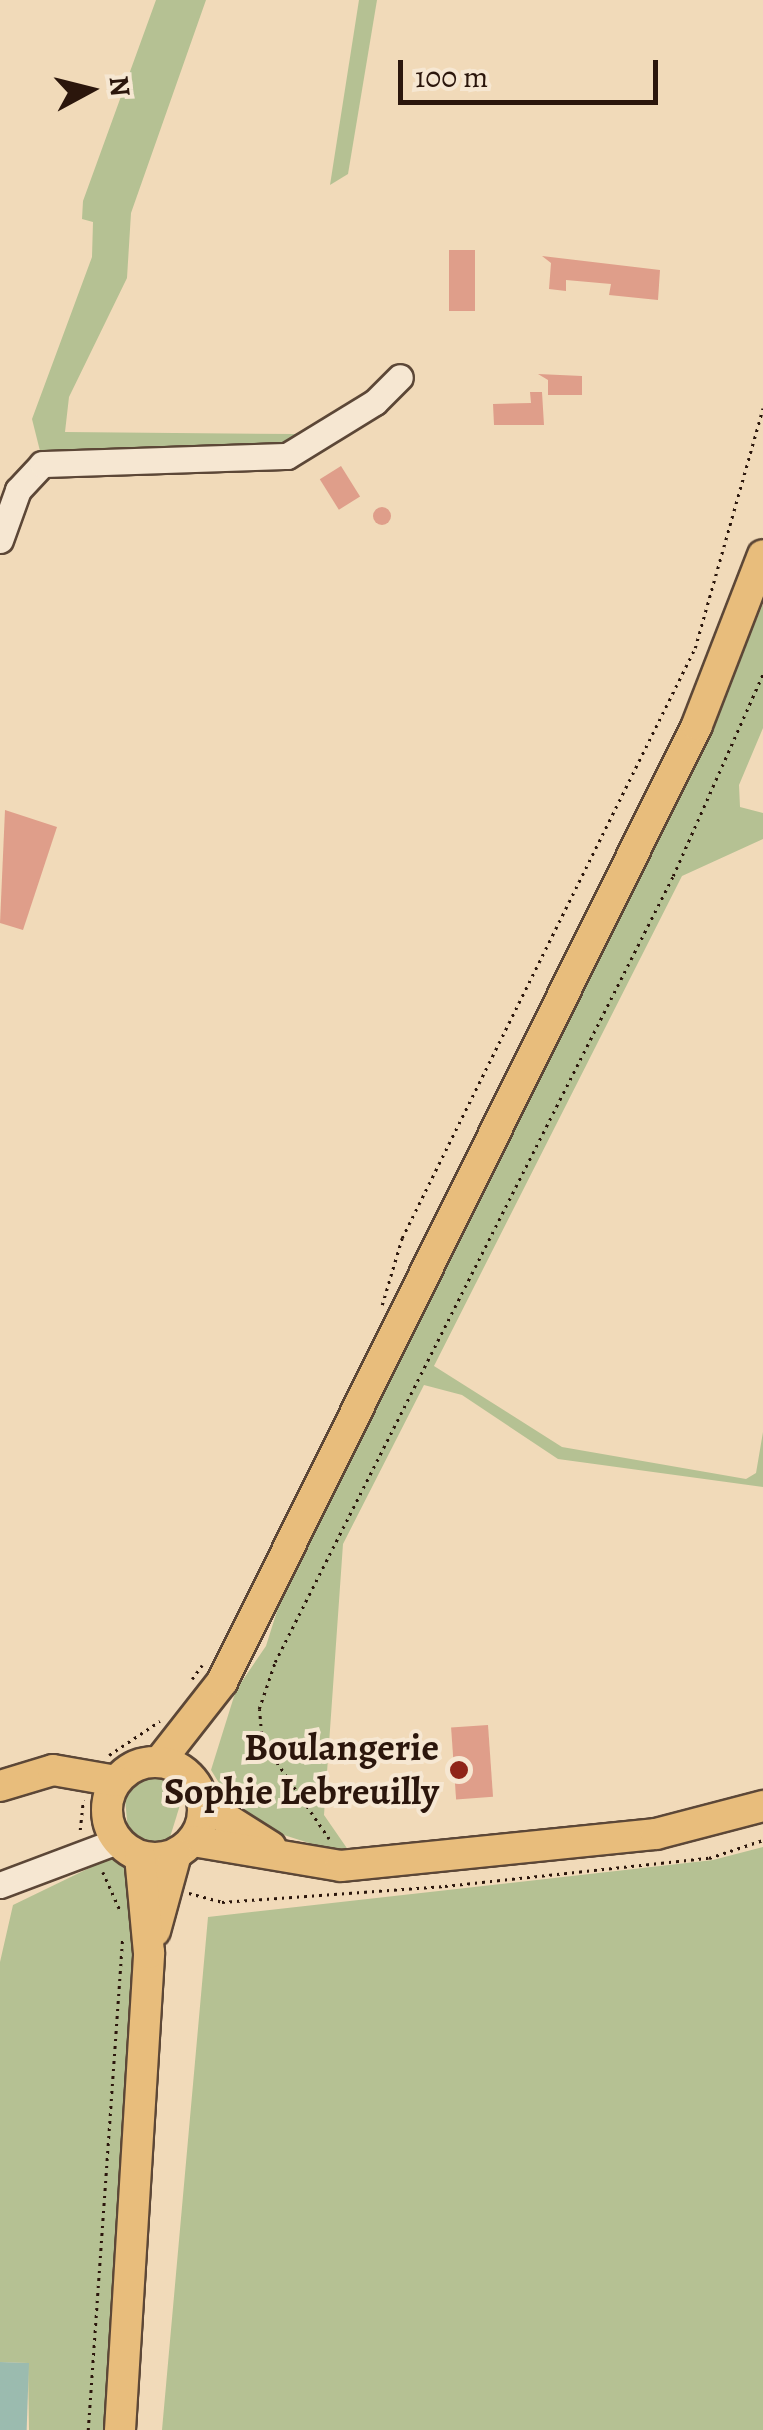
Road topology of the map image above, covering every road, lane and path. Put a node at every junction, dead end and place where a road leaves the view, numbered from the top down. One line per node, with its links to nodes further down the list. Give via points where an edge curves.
1 (400, 377): 3 (street, via 376,402 287,456 81,459 29,472)
2 (763, 408): 6 (path, via 695,648 402,1238)
3 (0, 540)
4 (763, 555): 7 (main road, via 697,725)
5 (763, 674): 19 (path, via 672,876 259,1709 270,1756)
6 (378, 1316)
7 (214, 1671): 8 (path); 10 (main road); 13 (main road)
8 (190, 1682)
9 (171, 1707): 11 (path)
10 (160, 1762): 11 (main road); 13 (main road)
11 (109, 1770): 12 (main road, via 53,1770); 15 (main road)
12 (6, 1783): 15 (main road, via 72,1790)
13 (199, 1792): 17 (main road); 18 (main road)
14 (763, 1806): 19 (main road, via 656,1834)
15 (105, 1837): 17 (main road); 20 (street, via 35,1876); 22 (path); 24 (main road)
16 (763, 1840): 21 (path, via 709,1858 408,1889 222,1902)
17 (184, 1847): 18 (main road); 24 (main road)
18 (296, 1860): 19 (main road)
19 (341, 1866)
20 (0, 1885)
21 (172, 1889)
22 (123, 1918)
23 (122, 1930): 25 (path)
24 (149, 1953): 26 (main road)
25 (88, 2430)
26 (120, 2430)

